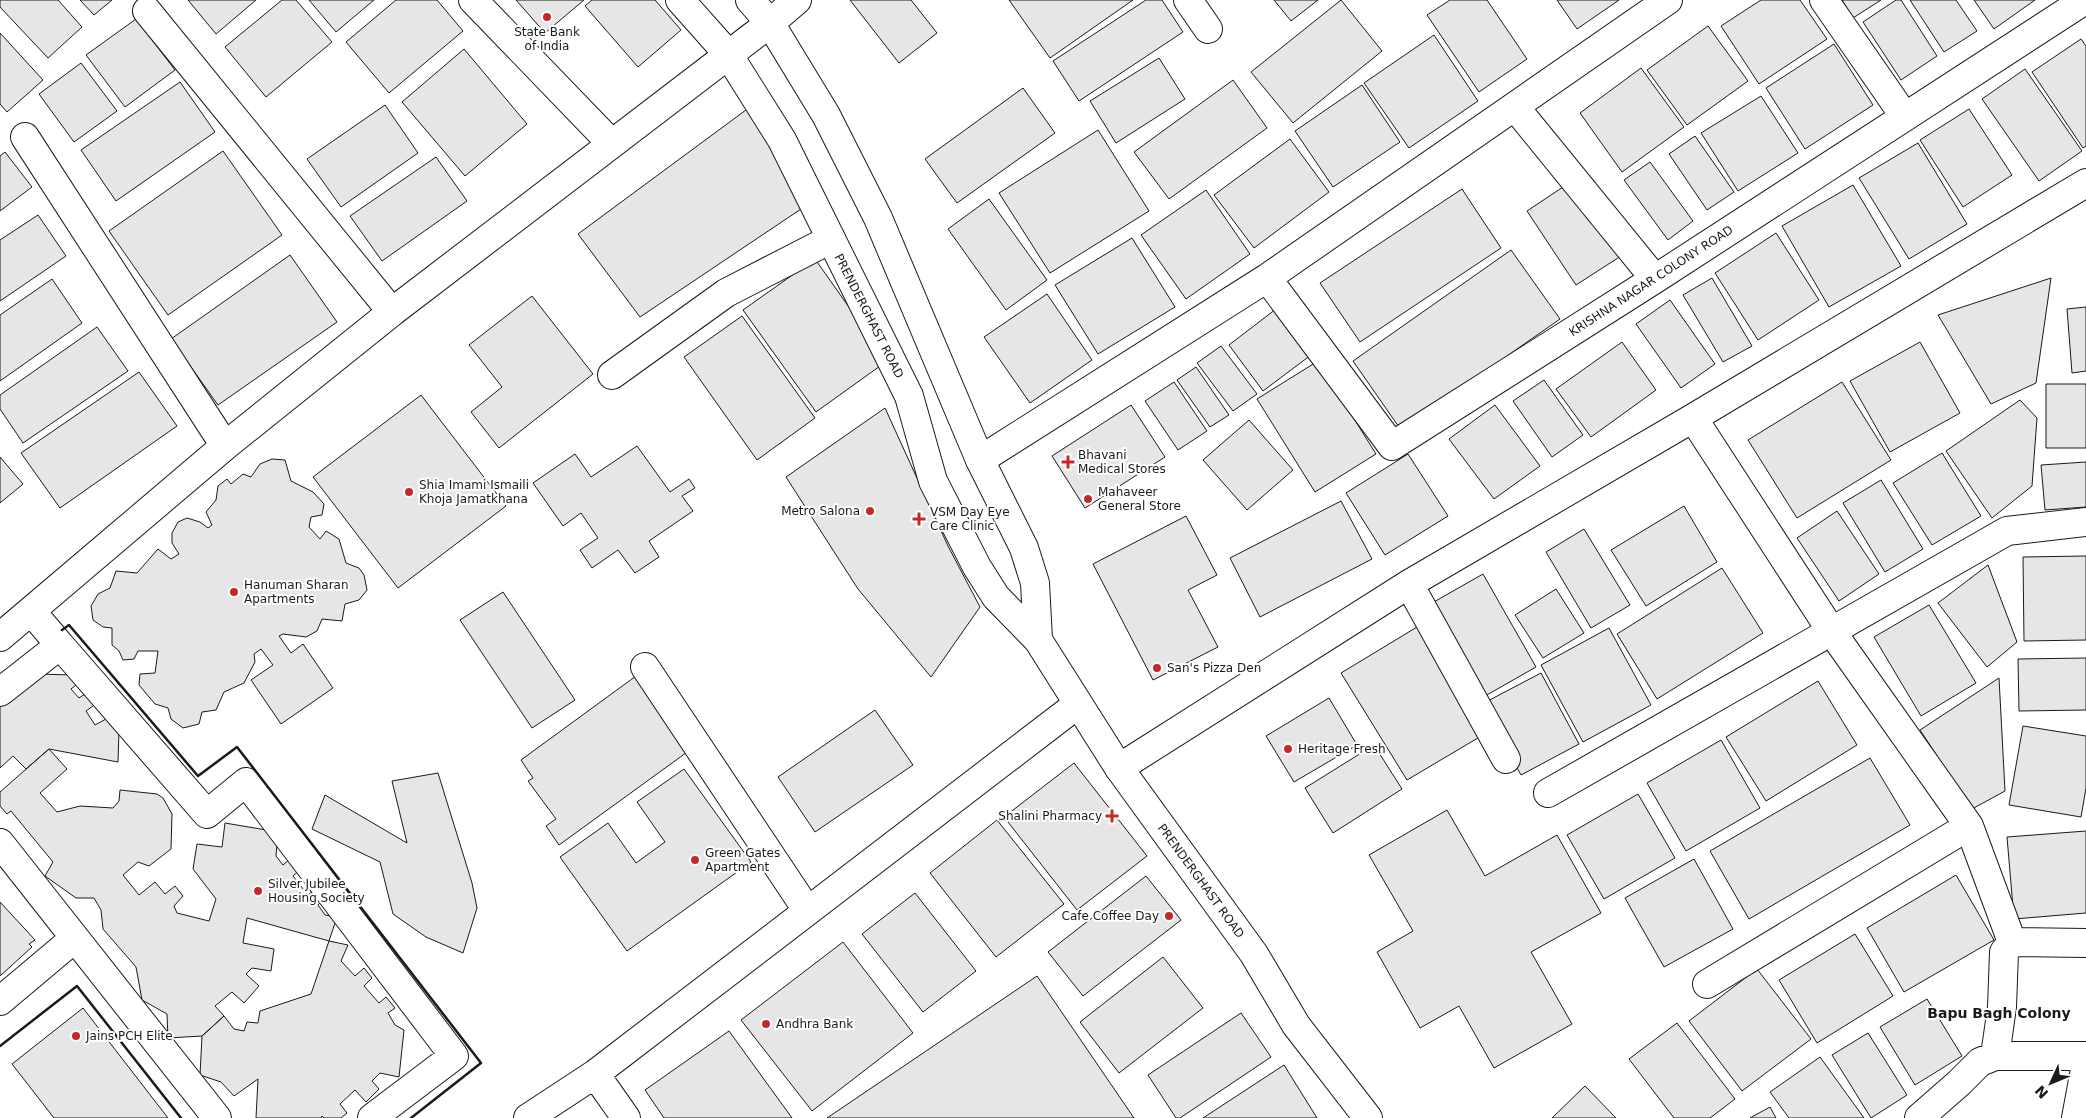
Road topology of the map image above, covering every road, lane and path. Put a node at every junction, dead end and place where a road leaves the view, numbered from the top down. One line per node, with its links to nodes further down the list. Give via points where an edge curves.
1 (472, 0): 16 (street)
2 (680, 0): 12 (street, PRENDERGHAST ROAD)
3 (750, 0): 10 (street, PRENDERGHAST ROAD)
4 (797, 0): 10 (street)
5 (1188, 0): 11 (street)
6 (1668, 0): 13 (street)
7 (1824, 0): 14 (street)
8 (2085, 0): 14 (street, KRISHNA NAGAR COLONY ROAD)
9 (147, 11): 21 (street)
10 (770, 23): 12 (street); 25 (street, PRENDERGHAST ROAD, via 826,116 878,218)
11 (1208, 30)
12 (728, 54): 16 (street); 18 (street, PRENDERGHAST ROAD, via 782,140)
13 (1515, 107): 19 (street); 20 (street)
14 (1905, 117): 20 (street, KRISHNA NAGAR COLONY ROAD)
15 (25, 137): 24 (street)
16 (611, 143): 21 (street)
17 (2086, 183): 23 (street)
18 (831, 239): 22 (street, via 726,293); 31 (street, PRENDERGHAST ROAD, via 910,396 934,481 977,567 996,597)
19 (1267, 278): 20 (street, KRISHNA NAGAR COLONY ROAD, via 1392,446); 25 (street)
20 (1655, 279)
21 (392, 312): 24 (street)
22 (612, 375)
23 (1693, 418): 27 (street); 29 (street)
24 (225, 446): 28 (street)
25 (980, 460): 31 (street, PRENDERGHAST ROAD, via 1024,548 1036,583)
26 (2086, 522): 29 (street, via 2007,531)
27 (1409, 584): 36 (street); 37 (street)
28 (31, 611): 30 (street); 32 (street)
29 (1832, 632): 38 (street); 39 (street)
30 (0, 636)
31 (1038, 640): 35 (street, PRENDERGHAST ROAD)
32 (60, 645): 34 (street); 52 (street, via 207,814 246,782 454,1056)
33 (645, 667): 41 (street)
34 (0, 692)
35 (1078, 704): 37 (street, PRENDERGHAST ROAD); 41 (street)
36 (1506, 759)
37 (1119, 768): 55 (street, PRENDERGHAST ROAD, via 1254,954 1296,1025)
38 (1548, 793)
39 (1969, 826): 43 (street); 45 (street)
40 (0, 843): 42 (street)
41 (807, 910): 50 (street)
42 (75, 938): 46 (street); 51 (street)
43 (2012, 942): 44 (street); 47 (street, via 2004,952 2002,1007)
44 (2086, 943)
45 (1707, 984)
46 (0, 1000)
47 (1995, 1056): 48 (street); 56 (street, via 1980,1062)
48 (2086, 1056)
49 (2086, 1064): 57 (street)
50 (595, 1074): 53 (street); 54 (street)
51 (217, 1118)
52 (372, 1118)
53 (528, 1118)
54 (626, 1118)
55 (1368, 1118)
56 (1920, 1118)
57 (2076, 1118)

